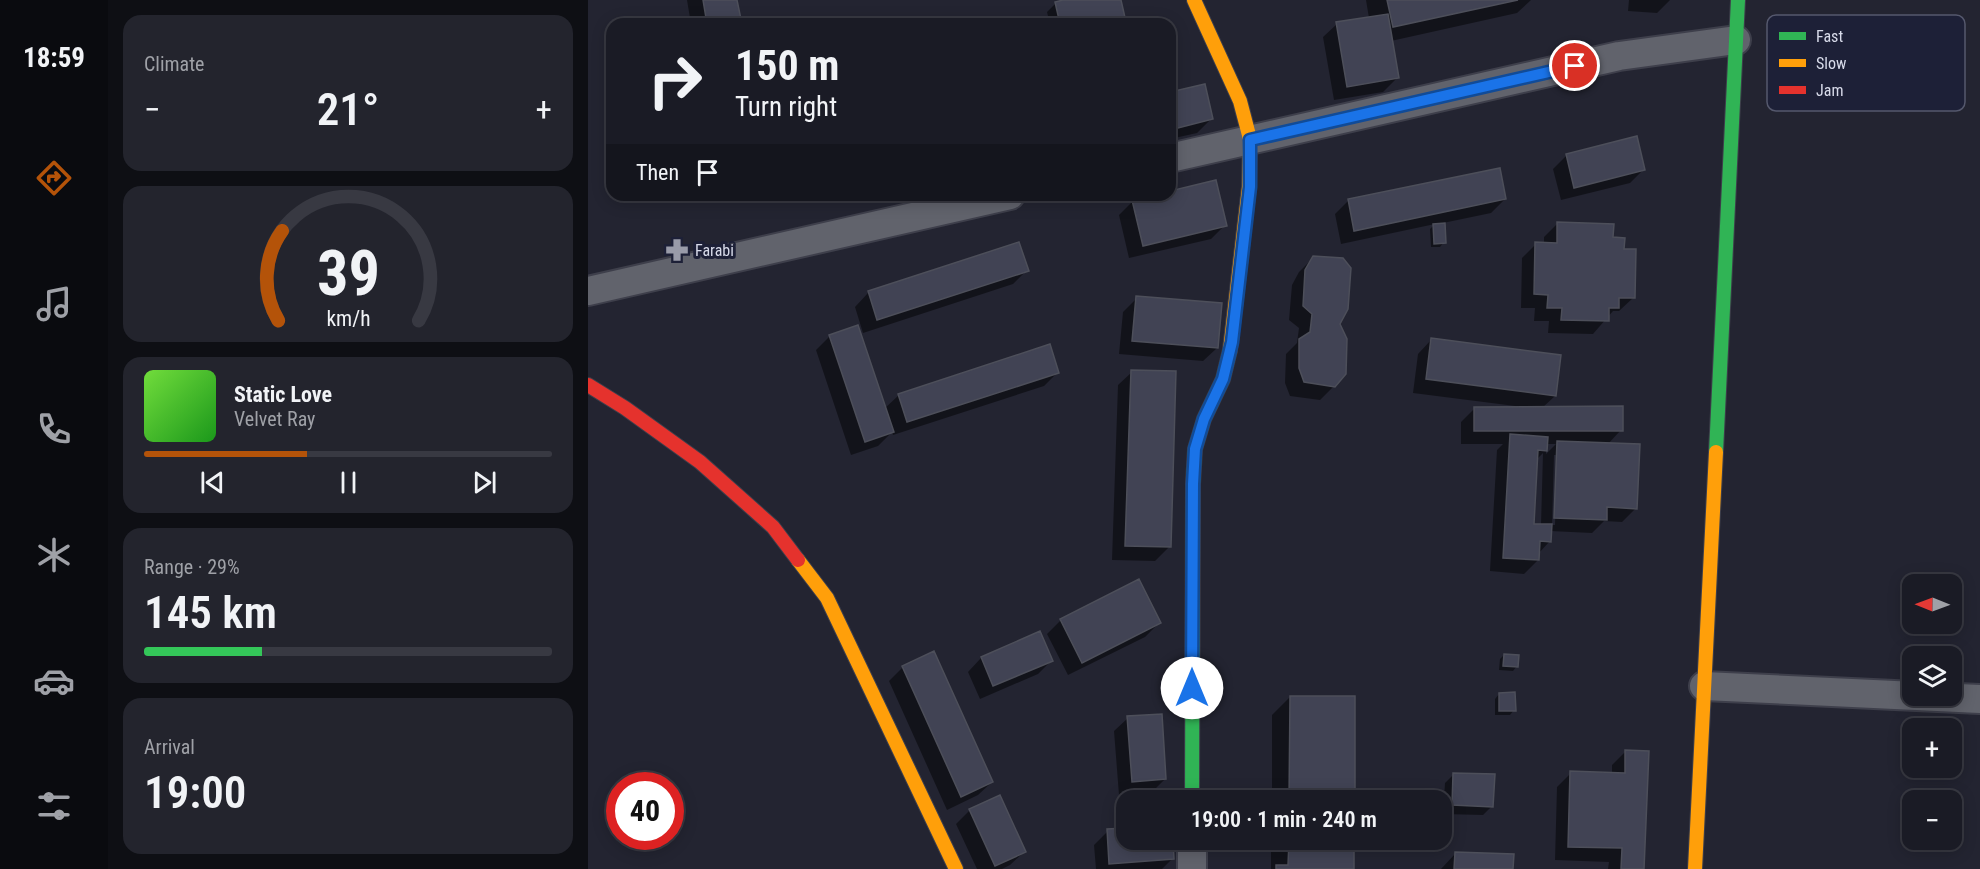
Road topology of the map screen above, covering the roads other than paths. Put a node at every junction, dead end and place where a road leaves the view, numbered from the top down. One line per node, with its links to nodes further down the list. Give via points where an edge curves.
1 (1194, 0): 4 (street, via 1240,101)
2 (1738, 0): 3 (street)
3 (1736, 40): 4 (street, via 1619,56); 9 (street)
4 (1250, 140): 5 (street); 11 (street, via 1250,187 1232,342 1223,379 1195,449)
5 (1176, 157)
6 (984, 201): 7 (street)
7 (588, 291)
8 (588, 385): 13 (street, via 681,448 732,491 772,527 827,598)
9 (1704, 686): 10 (street); 15 (street)
10 (1980, 699)
11 (1192, 790)
12 (1192, 850): 14 (street)
13 (956, 869)
14 (1192, 869)
15 (1695, 869)

